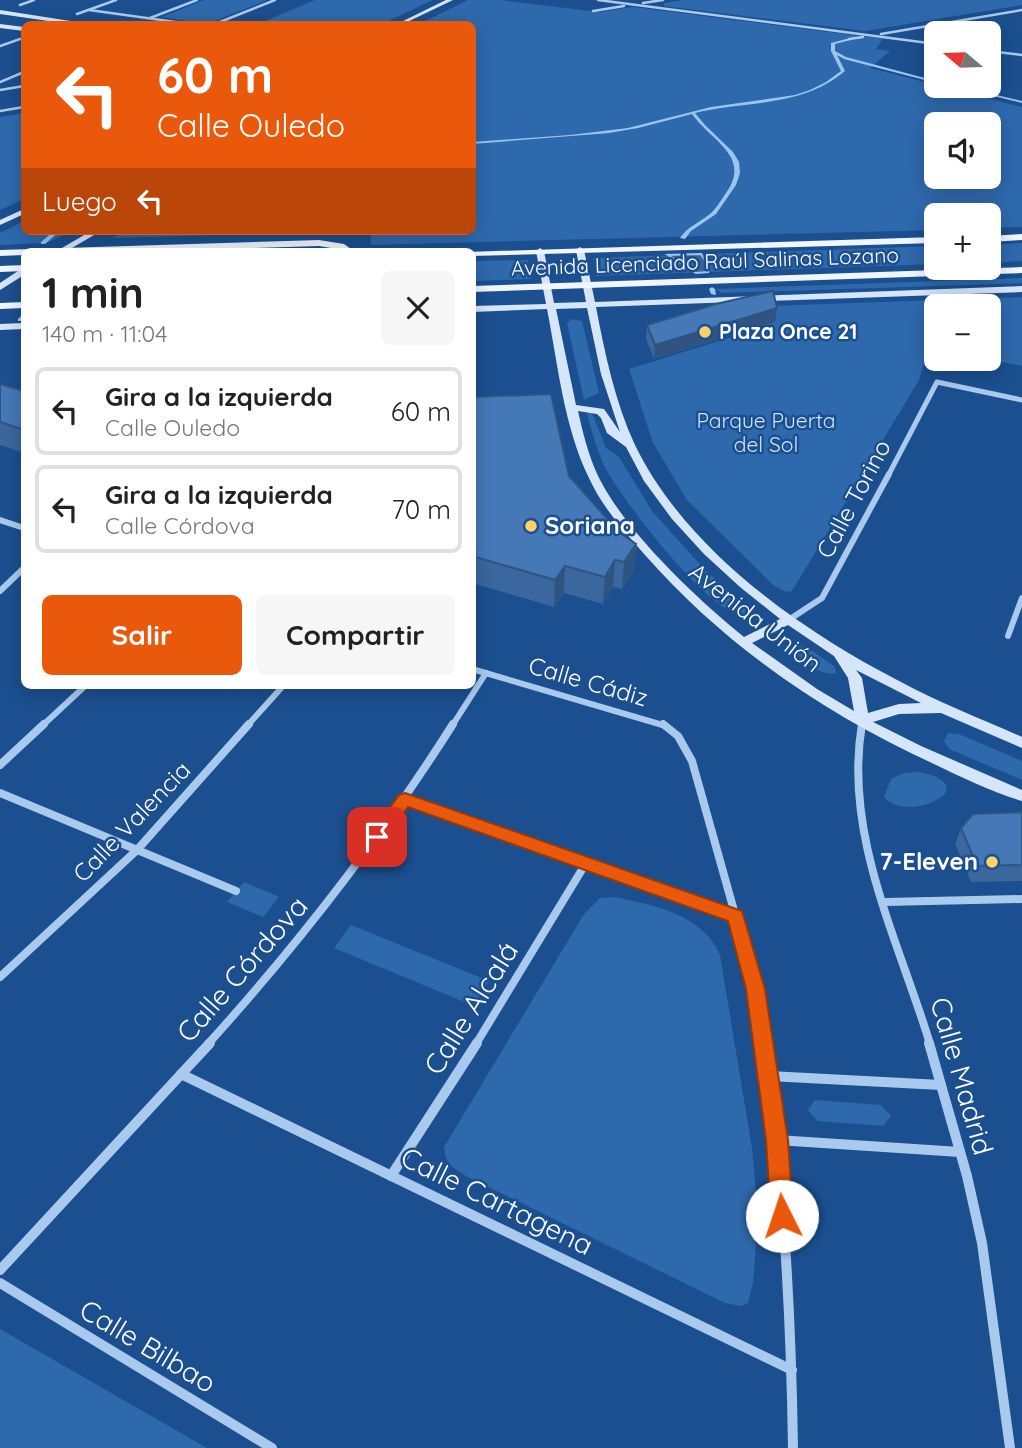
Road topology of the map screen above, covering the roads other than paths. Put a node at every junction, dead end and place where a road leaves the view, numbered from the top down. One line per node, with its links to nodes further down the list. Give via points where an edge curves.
1 (31, 0): 8 (street)
2 (116, 0): 10 (street)
3 (197, 0): 15 (street)
4 (275, 0): 19 (street)
5 (450, 0): 20 (street)
6 (598, 0): 9 (street)
7 (663, 0): 9 (street)
8 (20, 5)
9 (634, 5): 12 (street); 23 (street)
10 (89, 9): 14 (street); 15 (street)
11 (1022, 10): 23 (street)
12 (593, 11)
13 (0, 12): 17 (street)
14 (77, 14)
15 (149, 19): 16 (street)
16 (163, 20): 18 (street)
17 (58, 21)
18 (166, 21)
19 (222, 21)
20 (406, 21)
21 (0, 26): 22 (street)
22 (21, 29)
23 (872, 36): 25 (street); 26 (street)
24 (20, 39): 27 (street)
25 (849, 39)
26 (924, 42)
27 (0, 47)
28 (1001, 52): 29 (street)
29 (1022, 55)
30 (21, 73): 31 (street)
31 (0, 82)
32 (21, 86): 33 (street)
33 (0, 90)
34 (21, 108): 35 (street)
35 (0, 111)
36 (21, 212): 37 (street)
37 (0, 223)
38 (90, 235): 42 (street)
39 (1022, 237): 40 (main road)
40 (1001, 238)
41 (924, 240): 45 (main road, Avenida Licenciado Raúl Salinas Lozano)
42 (66, 248)
43 (157, 248): 44 (main road, via 318,243)
44 (343, 248)
45 (580, 250): 46 (main road, Avenida Licenciado Raúl Salinas Lozano); 54 (street, Avenida Unión)
46 (541, 251): 49 (main road, Avenida Licenciado Raúl Salinas Lozano); 56 (street, Avenida Unión)
47 (21, 252): 48 (main road)
48 (0, 253)
49 (476, 253)
50 (0, 269): 51 (main road)
51 (21, 270)
52 (1022, 270): 54 (main road, Avenida Licenciado Raúl Salinas Lozano)
53 (21, 272): 55 (street)
54 (587, 286): 56 (main road, Avenida Licenciado Raúl Salinas Lozano); 60 (street, Avenida Unión)
55 (0, 287)
56 (546, 287): 57 (main road, Avenida Licenciado Raúl Salinas Lozano); 62 (street, Avenida Unión)
57 (476, 289)
58 (1022, 289): 60 (street)
59 (21, 305): 61 (main road)
60 (592, 305): 62 (street); 66 (street, Avenida Unión)
61 (0, 306)
62 (551, 306): 63 (street); 68 (street, Avenida Unión)
63 (476, 309)
64 (21, 326): 65 (street)
65 (0, 327)
66 (610, 384): 68 (street, via 601,398); 69 (street, Avenida Unión)
67 (1022, 400): 75 (street, Calle Torino, via 937,382 830,586 821,598)
68 (572, 407): 69 (street, via 600,411 611,431); 77 (street, Avenida Unión, via 594,478 625,526 682,590)
69 (630, 446): 75 (street, Avenida Unión, via 660,498 681,523 739,579)
70 (0, 520): 71 (street)
71 (21, 527)
72 (21, 571): 73 (street)
73 (0, 590)
74 (1022, 598): 76 (street)
75 (790, 619): 77 (street); 78 (street, Avenida Unión)
76 (1008, 636)
77 (744, 642): 86 (street, Avenida Unión)
78 (836, 649): 85 (street, Avenida Unión, via 894,685); 86 (street, via 855,678)
79 (476, 670): 80 (street, Calle Cádiz)
80 (486, 673): 84 (street, Calle Córdova); 97 (street, Calle Cádiz, via 672,729 691,761)
81 (82, 689): 88 (street)
82 (281, 689): 92 (street, Calle Valencia)
83 (476, 689): 91 (street, Calle Córdova)
84 (476, 689)
85 (954, 714): 86 (street, via 905,706); 87 (street, Avenida Unión)
86 (863, 722): 90 (street, Avenida Unión); 96 (street, Calle Madrid, via 857,744 858,804)
87 (1022, 743)
88 (0, 765)
89 (0, 793): 92 (street)
90 (1022, 796)
91 (405, 800): 93 (street); 99 (street, Calle Córdova, via 304,935)
92 (137, 850): 94 (street); 98 (street, Calle Valencia)
93 (586, 863): 97 (street); 104 (street, Calle Alcalá)
94 (236, 891)
95 (1022, 899): 96 (street)
96 (885, 902): 101 (street, Calle Madrid)
97 (736, 916): 100 (street, via 756,989)
98 (0, 977)
99 (181, 1074): 104 (street, Calle Cartagena); 105 (street, Calle Córdova)
100 (769, 1076): 101 (street); 102 (street)
101 (941, 1085): 103 (street, Calle Madrid)
102 (777, 1140): 103 (street); 107 (street)
103 (960, 1152): 110 (street, Calle Madrid, via 975,1214)
104 (391, 1176): 107 (street, Calle Cartagena)
105 (0, 1270)
106 (0, 1283): 108 (street, Calle Bilbao)
107 (792, 1370): 109 (street)
108 (272, 1448)
109 (793, 1448)
110 (1010, 1448)

